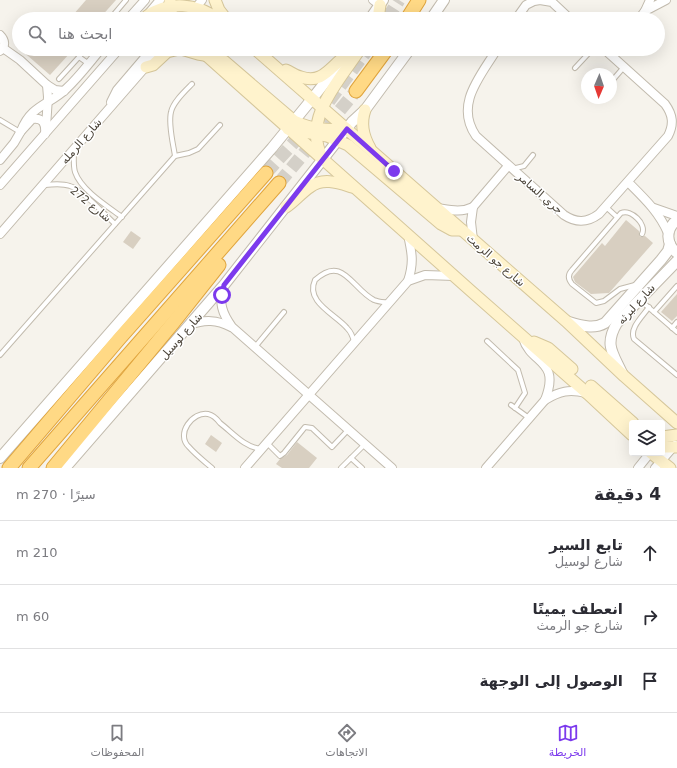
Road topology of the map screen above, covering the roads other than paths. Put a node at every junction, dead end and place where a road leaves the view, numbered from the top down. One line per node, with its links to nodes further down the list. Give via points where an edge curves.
1 (126, 0): 13 (lane)
2 (145, 0): 14 (street)
3 (160, 0): 15 (street)
4 (215, 0): 19 (main road)
5 (419, 0): 21 (highway)
6 (444, 0): 22 (street)
7 (650, 0): 12 (street)
8 (666, 0): 12 (street)
9 (378, 2): 20 (street)
10 (170, 3): 11 (main road, via 183,6); 16 (main road)
11 (199, 4): 17 (street); 18 (main road)
12 (645, 11)
13 (116, 12)
14 (134, 12)
15 (150, 12)
16 (154, 12)
17 (193, 12)
18 (208, 12)
19 (221, 12)
20 (373, 12)
21 (412, 12)
22 (436, 12)
23 (521, 12): 24 (street, via 526,5 540,0 552,2)
24 (563, 12)
25 (0, 35): 26 (street, via 4,41)
26 (2, 50): 27 (street)
27 (12, 56)
28 (13, 56): 53 (street)
29 (96, 56): 45 (street)
30 (113, 56): 65 (street)
31 (146, 56): 58 (street, via 117,90)
32 (155, 56): 47 (street, شارع الرمله)
33 (162, 56): 47 (main road)
34 (212, 56): 63 (main road, via 228,65)
35 (263, 56): 46 (main road)
36 (344, 56): 46 (main road, via 319,78 300,77)
37 (346, 56): 56 (street)
38 (355, 56): 59 (main road)
39 (382, 56): 55 (highway)
40 (405, 56): 60 (street, شارع لوسيل)
41 (493, 56): 75 (street, جري السامر, via 472,91 467,116 476,136)
42 (587, 56): 49 (lane)
43 (613, 56): 48 (street, جري السامر)
44 (79, 57): 45 (lane); 51 (lane)
45 (89, 64): 54 (street)
46 (275, 66): 56 (main road)
47 (146, 67): 58 (street, شارع الرمله)
48 (624, 67): 50 (lane); 77 (street, جري السامر, via 665,104 672,120 668,136)
49 (574, 68)
50 (617, 75)
51 (59, 79)
52 (192, 84): 72 (lane, via 171,110)
53 (47, 85): 54 (street, via 55,90); 57 (street)
54 (64, 91): 57 (street)
55 (356, 91)
56 (312, 99): 59 (main road, شارع جو الرمث); 63 (street)
57 (48, 101): 65 (street); 67 (street, via 33,112)
58 (110, 107): 69 (street, شارع الرمله)
59 (322, 108): 64 (main road, شارع جو الرمث); 66 (main road)
60 (365, 110): 64 (street, شارع لوسيل); 70 (main road, via 362,127)
61 (0, 120): 67 (lane)
62 (220, 125): 72 (lane, via 198,149)
63 (291, 125): 66 (main road); 74 (main road); 141 (street)
64 (347, 129): 66 (main road); 68 (street, شارع لوسيل); 70 (main road, شارع جو الرمث)
65 (46, 130): 67 (street, via 42,120 34,119); 79 (street)
66 (316, 131): 68 (main road); 74 (main road)
67 (21, 132): 73 (street)
68 (338, 140): 74 (street, شارع لوسيل); 93 (main road, via 356,151 441,224 452,230)
69 (75, 149): 80 (street, شارع الرمله); 88 (lane, شارع 272, via 74,168 78,180)
70 (372, 152): 83 (main road, شارع جو الرمث)
71 (533, 155): 75 (lane, via 524,166)
72 (174, 156): 88 (lane)
73 (0, 160)
74 (323, 160): 81 (main road); 82 (street, شارع لوسيل)
75 (510, 168): 84 (street, جري السامر); 85 (street, جري السامر, via 573,220 589,221)
76 (266, 173): 145 (highway)
77 (628, 182): 85 (street, جري السامر); 86 (street)
78 (279, 183): 92 (highway)
79 (0, 185)
80 (42, 186): 91 (lane, شارع 272, via 72,186); 95 (street, شارع الرمله)
81 (354, 188): 82 (main road, via 319,182); 97 (main road)
82 (286, 207): 105 (street, شارع لوسيل)
83 (436, 207): 84 (street, via 456,211); 93 (main road, شارع جو الرمث)
84 (473, 207): 98 (street)
85 (606, 207): 89 (lane)
86 (654, 208): 87 (street); 94 (street)
87 (677, 216)
88 (122, 217): 91 (lane)
89 (617, 217): 96 (lane, via 623,212 630,213 643,226); 104 (lane, via 570,272 570,280 599,303 620,289)
90 (677, 220): 94 (street)
91 (116, 224): 122 (lane)
92 (240, 229): 146 (highway); 147 (highway, via 228,253 201,289)
93 (462, 230): 98 (main road, شارع جو الرمث)
94 (668, 233): 99 (street)
95 (0, 234)
96 (642, 234)
97 (408, 235): 102 (main road); 103 (street, via 413,263)
98 (473, 240): 112 (main road, شارع جو الرمث)
99 (670, 244): 100 (street); 104 (street, شارع لبرثه, via 668,251)
100 (677, 253)
101 (677, 261): 107 (street, شارع لبرثه)
102 (454, 276): 103 (street, via 425,274); 118 (main road)
103 (408, 282): 108 (street)
104 (640, 284): 112 (street, شارع لبرثه, via 601,325 586,326)
105 (224, 285): 114 (street, شارع لوسيل); 115 (street, via 222,311)
106 (677, 286): 111 (lane)
107 (640, 300): 109 (lane); 124 (street, شارع لبرثه, via 617,323 610,340 612,354)
108 (390, 302): 120 (street); 120 (lane, via 371,298 337,270 326,271 315,280 315,298 347,327)
109 (649, 307): 111 (lane); 123 (lane, via 633,330 632,336)
110 (284, 312): 121 (lane)
111 (654, 312): 116 (lane)
112 (566, 321): 124 (main road, شارع جو الرمث)
113 (677, 322): 116 (lane)
114 (190, 325): 115 (street, via 211,321); 148 (street, شارع لوسيل)
115 (232, 327): 121 (street)
116 (672, 328): 117 (lane)
117 (677, 332)
118 (523, 336): 125 (main road); 127 (street, via 528,349 547,368 549,383); 131 (main road, via 548,348)
119 (487, 341): 129 (lane, via 518,370 525,395)
120 (355, 343): 126 (street)
121 (255, 347): 126 (street)
122 (0, 355)
123 (677, 375)
124 (624, 376): 132 (main road, شارع جو الرمث)
125 (588, 394): 127 (street, via 565,391); 134 (main road)
126 (309, 395): 133 (street); 138 (street)
127 (545, 400): 130 (street)
128 (511, 405): 129 (lane)
129 (515, 408): 130 (lane)
130 (529, 418): 153 (street)
131 (630, 420)
132 (677, 424): 136 (street)
133 (349, 429): 137 (street); 138 (lane, via 332,447 309,426 305,427 280,456)
134 (629, 432)
135 (677, 435): 136 (main road)
136 (668, 443): 143 (street)
137 (365, 444): 142 (lane); 144 (street)
138 (264, 446): 149 (lane, via 253,448 213,416 200,414 185,428 184,438 189,447); 150 (street)
139 (648, 456): 154 (street)
140 (654, 456): 143 (main road)
141 (0, 458)
142 (351, 458): 151 (lane); 152 (lane)
143 (662, 466)
144 (390, 467)
145 (9, 468)
146 (29, 468)
147 (53, 468)
148 (65, 468)
149 (212, 468)
150 (245, 468)
151 (341, 468)
152 (362, 468)
153 (486, 468)
154 (638, 468)

